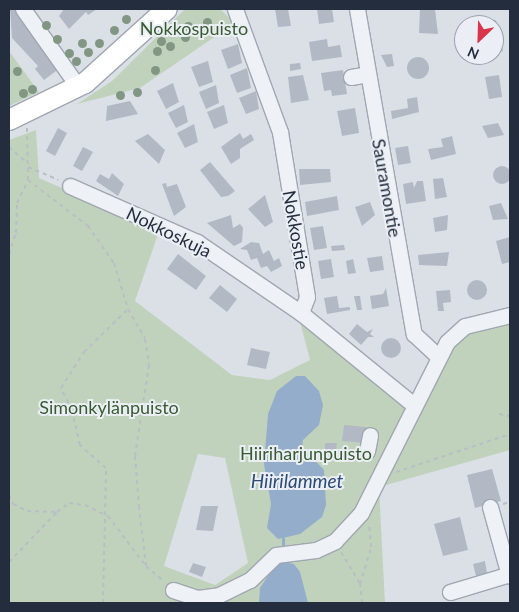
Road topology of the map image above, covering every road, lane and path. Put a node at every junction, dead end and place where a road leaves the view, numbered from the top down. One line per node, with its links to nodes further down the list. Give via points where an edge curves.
1 (23, 9): 7 (street)
2 (167, 9): 8 (main road, via 85,83)
3 (235, 9): 17 (street, Nokkostie, via 280,132 308,297)
4 (357, 9): 5 (street, Sauramontie)
5 (368, 74): 6 (street); 19 (street, Sauramontie, via 414,334)
6 (352, 76)
7 (72, 78)
8 (9, 120)
9 (27, 129): 11 (path)
10 (9, 147): 11 (path)
11 (26, 162): 12 (path)
12 (28, 167): 13 (path); 14 (path)
13 (28, 180): 15 (path, via 17,203 16,233); 16 (path, via 88,226 114,263)
14 (70, 186): 17 (street, Nokkoskuja, via 197,242)
15 (9, 254)
16 (128, 309): 31 (path, via 84,352 61,388 72,410 80,445 106,468); 34 (path, via 145,339 149,365 135,456)
17 (301, 313): 20 (street)
18 (510, 315): 19 (street, via 465,326)
19 (438, 356): 20 (street)
20 (414, 406): 26 (street)
21 (499, 414): 22 (path)
22 (510, 416)
23 (370, 434): 25 (street)
24 (510, 434): 26 (path, via 487,438)
25 (367, 451)
26 (375, 480): 30 (street)
27 (9, 495): 29 (path, via 13,504 27,511)
28 (490, 507): 35 (street)
29 (57, 512): 31 (path, via 70,503 85,505); 33 (path)
30 (361, 513): 32 (street); 36 (path, via 369,526 372,547)
31 (108, 516): 34 (path); 39 (path)
32 (335, 541): 36 (path); 37 (street, via 316,550 276,555 250,580 219,595 198,598)
33 (9, 562)
34 (146, 566): 37 (path)
35 (510, 574): 38 (street)
36 (360, 584): 40 (path)
37 (173, 590)
38 (450, 592)
39 (103, 603)
40 (362, 603)

